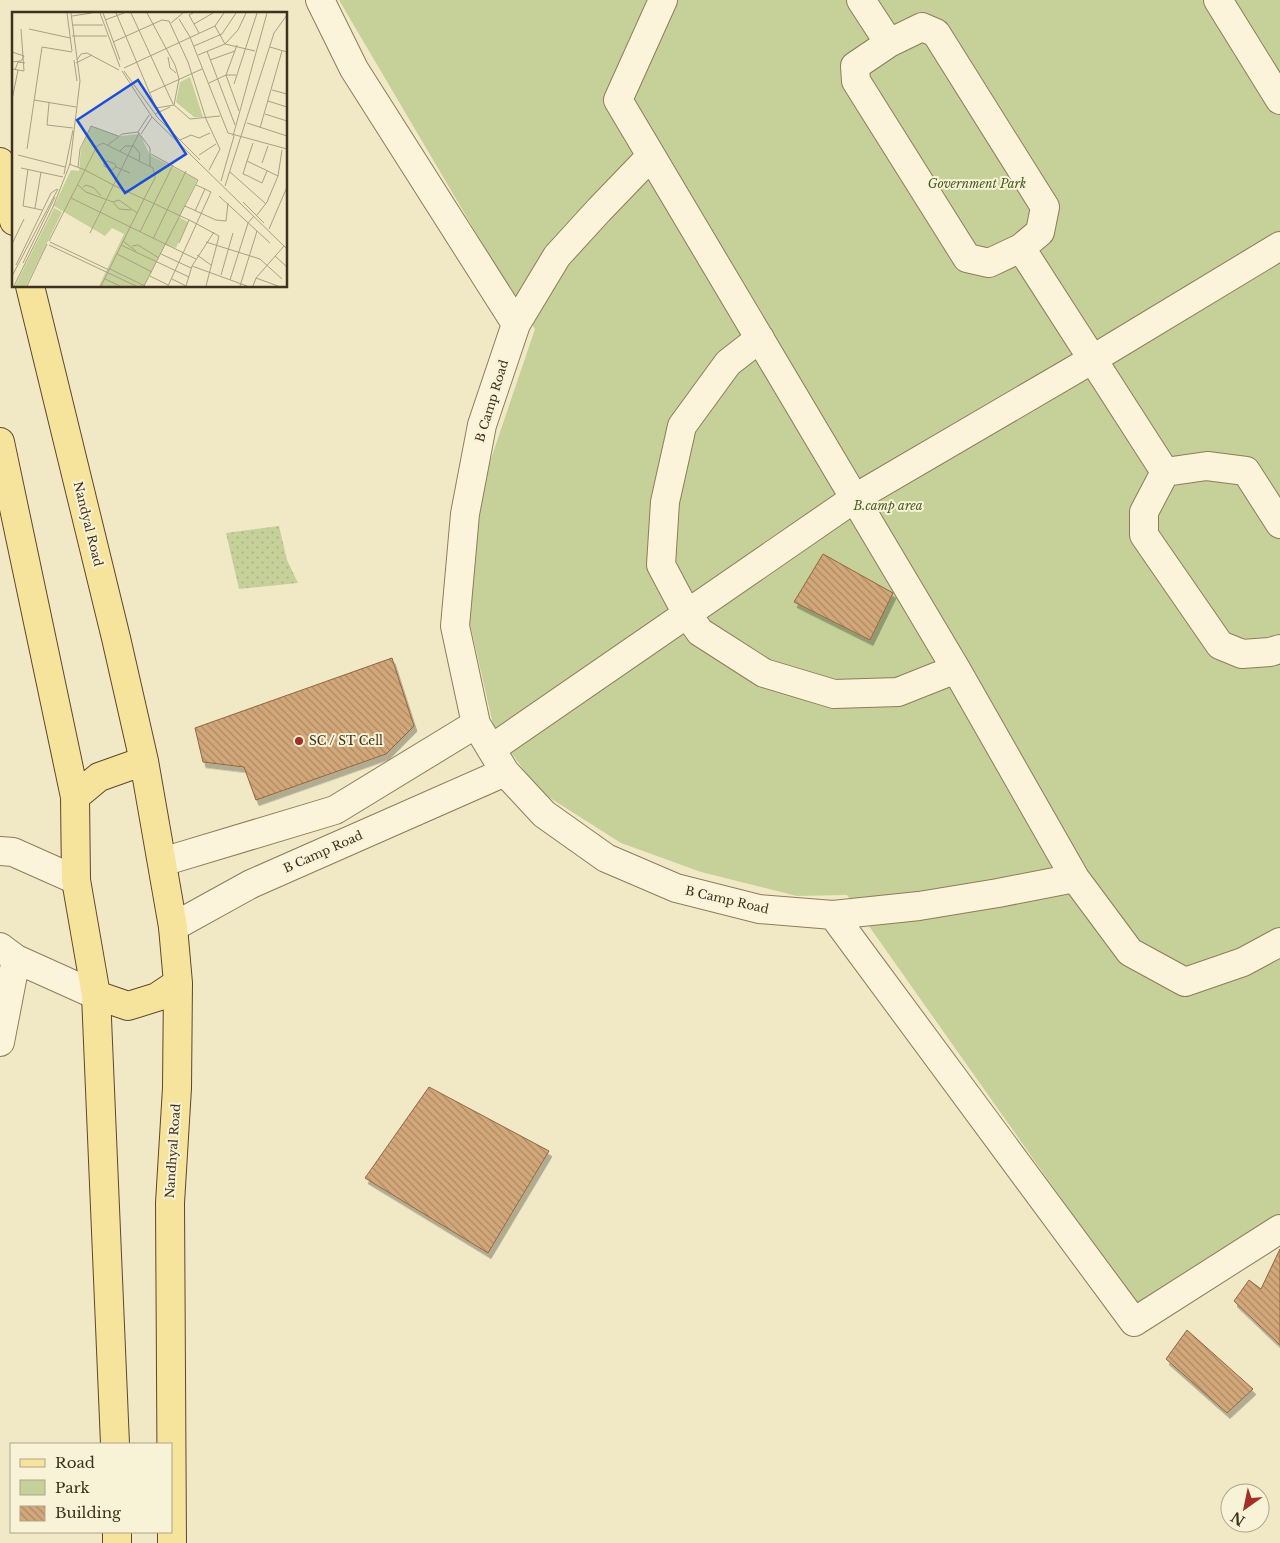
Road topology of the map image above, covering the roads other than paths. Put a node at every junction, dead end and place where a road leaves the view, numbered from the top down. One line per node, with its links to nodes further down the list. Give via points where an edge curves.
1 (320, 0): 13 (street, via 354,69)
2 (663, 0): 7 (street, via 618,100)
3 (861, 0): 5 (street)
4 (1218, 0): 6 (street)
5 (889, 43): 11 (street, via 922,27 936,33 1045,207 1040,232); 11 (street, via 856,66 856,80 967,258 989,262)
6 (1280, 100)
7 (651, 156): 13 (street, B Camp Road, via 557,256); 14 (street)
8 (0, 162): 9 (main road)
9 (12, 213)
10 (1280, 246): 15 (street)
11 (1021, 248): 15 (street)
12 (30, 288): 25 (main road, Nandyal Road)
13 (516, 324): 23 (street, B Camp Road, via 482,425 465,514 456,626)
14 (760, 338): 18 (street); 20 (street, via 728,363 682,426 665,502 661,565)
15 (1093, 359): 17 (street); 18 (street)
16 (0, 442): 27 (main road)
17 (1165, 472): 19 (street, via 1207,466 1246,471); 21 (street, via 1144,512 1144,535 1220,645 1242,654)
18 (855, 498): 20 (street); 22 (street)
19 (1280, 524)
20 (687, 614): 22 (street, via 700,632 764,674 834,694 898,692); 24 (street)
21 (1280, 649)
22 (956, 669): 30 (street)
23 (476, 724): 24 (street, B Camp Road); 29 (street, via 335,810)
24 (491, 749): 26 (street, B Camp Road)
25 (144, 761): 27 (main road, via 99,777); 29 (main road, Nandhyal Road)
26 (504, 772): 32 (street, B Camp Road, via 544,814 606,858 676,888 750,907); 33 (street, B Camp Road, via 251,884)
27 (74, 797): 31 (main road)
28 (0, 851): 31 (street, via 13,852)
29 (162, 862): 33 (main road, Nandhyal Road)
30 (1075, 878): 32 (street, B Camp Road, via 919,906); 34 (street, via 1130,952 1185,982 1244,962)
31 (76, 880): 37 (main road)
32 (833, 915): 39 (street, via 1134,1322)
33 (173, 927): 36 (main road, Nandhyal Road)
34 (1280, 942)
35 (8, 953): 37 (street); 38 (street)
36 (178, 983): 37 (main road, via 157,997 128,1006); 41 (main road, Nandhyal Road, via 177,1088 170,1203)
37 (96, 995): 40 (main road)
38 (0, 1042)
39 (1280, 1229)
40 (115, 1443)
41 (171, 1443)

